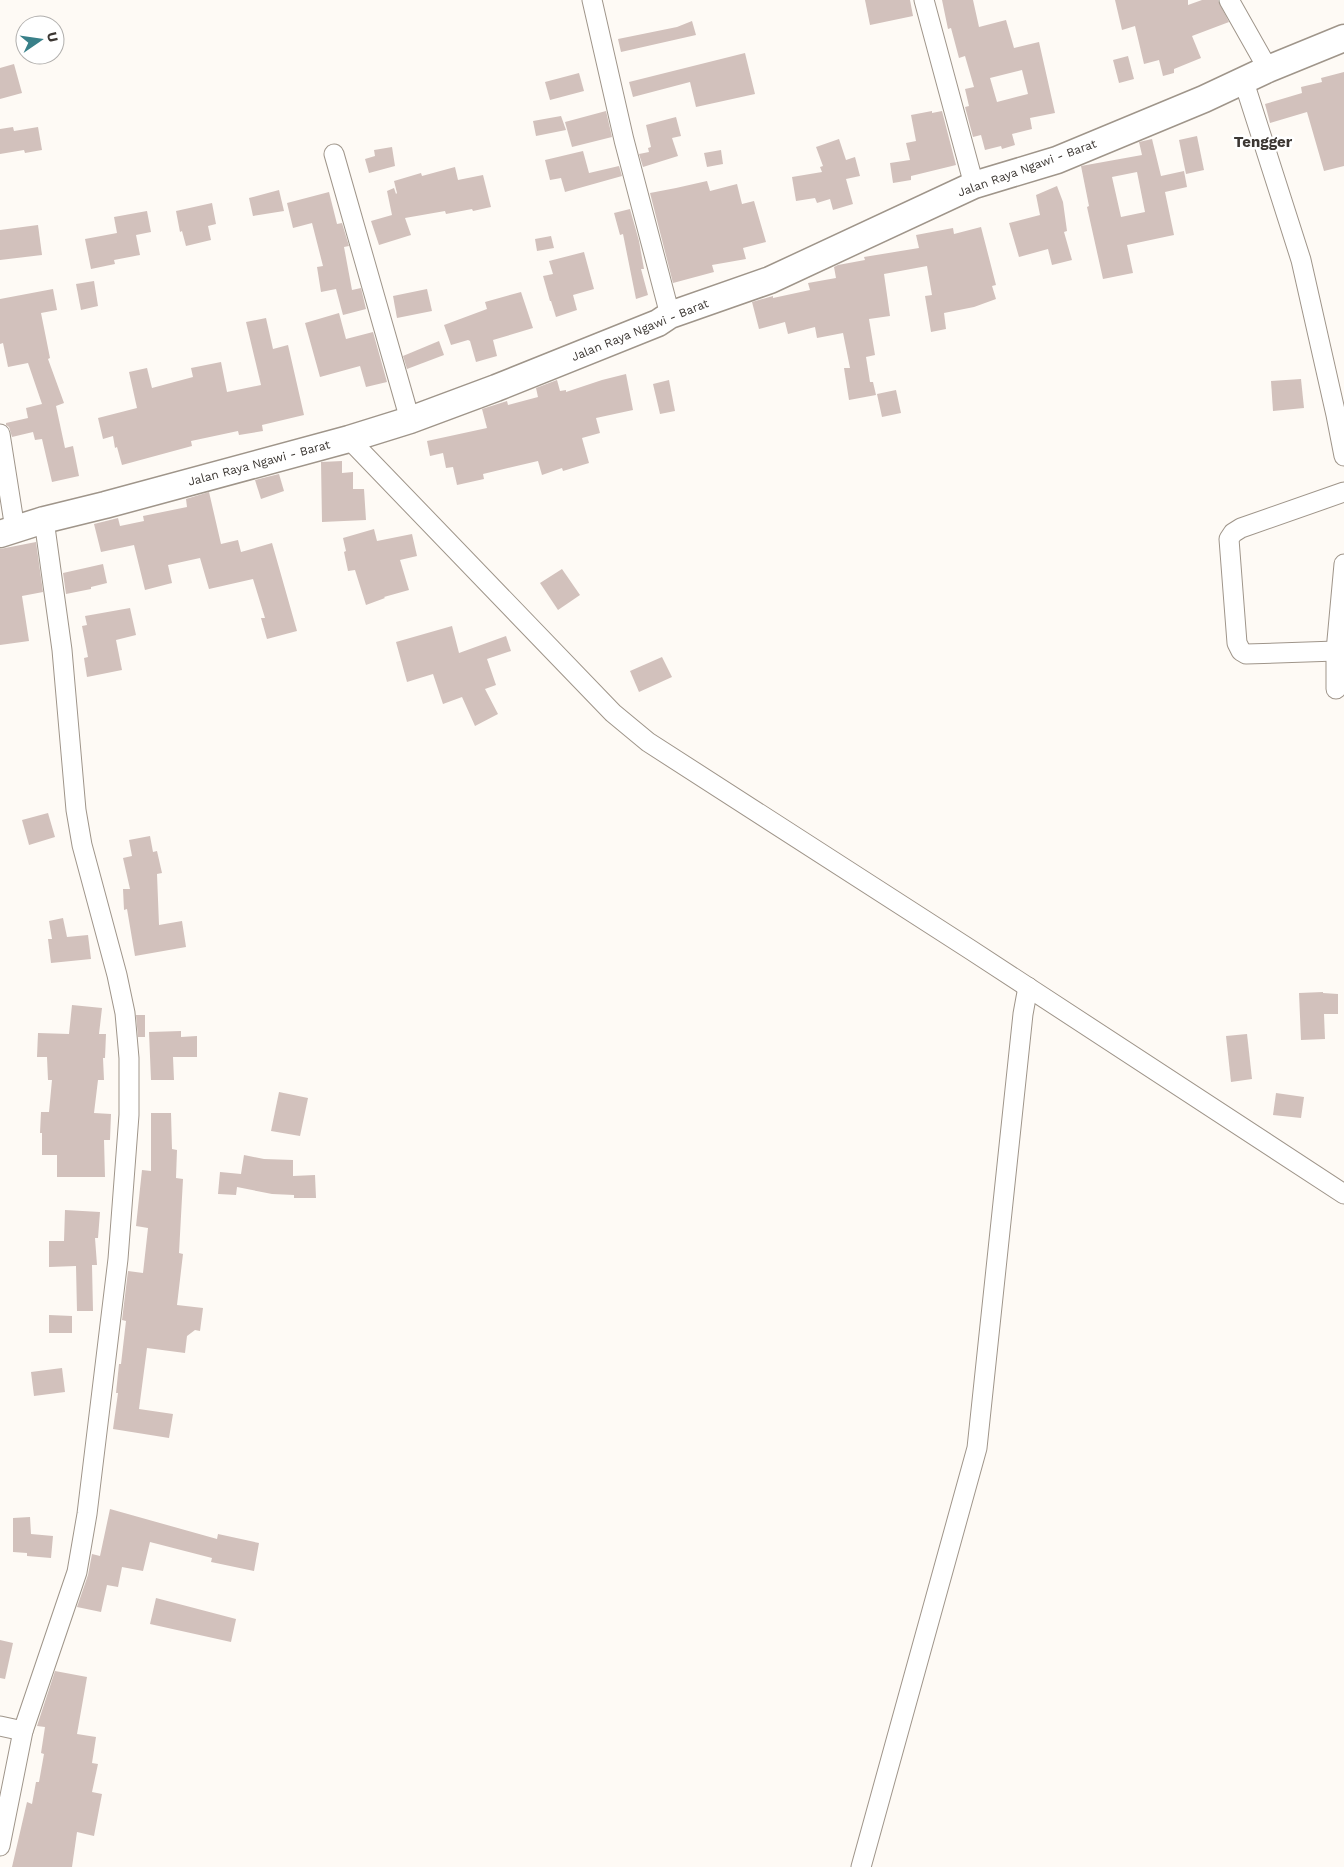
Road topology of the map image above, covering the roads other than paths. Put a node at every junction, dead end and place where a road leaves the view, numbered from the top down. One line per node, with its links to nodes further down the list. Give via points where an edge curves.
1 (592, 0): 9 (street, via 624,140)
2 (924, 0): 8 (street)
3 (1229, 0): 5 (street)
4 (1344, 38): 5 (main road, Jalan Raya Ngawi - Barat)
5 (1268, 69): 6 (main road, Jalan Raya Ngawi - Barat)
6 (1244, 82): 8 (main road, Jalan Raya Ngawi - Barat, via 1058,160); 13 (street, via 1301,260)
7 (334, 154): 10 (street)
8 (974, 184): 9 (main road, Jalan Raya Ngawi - Barat, via 770,280)
9 (670, 315): 10 (main road, Jalan Raya Ngawi - Barat, via 598,348)
10 (410, 420): 12 (main road, Jalan Raya Ngawi - Barat)
11 (0, 434): 16 (street)
12 (350, 439): 15 (main road, Jalan Raya Ngawi - Barat); 20 (street, via 629,728)
13 (1344, 456)
14 (1344, 492): 18 (street, via 1241,528 1229,540 1240,651 1246,654)
15 (44, 520): 16 (main road, Jalan Raya Ngawi - Barat); 23 (street, via 62,650 76,810 125,1013 129,1115 117,1268 87,1514 77,1572)
16 (8, 532)
17 (1344, 564): 18 (street)
18 (1336, 652): 19 (street)
19 (1336, 689)
20 (1028, 987): 21 (street); 25 (street, via 977,1448)
21 (1344, 1194)
22 (0, 1726): 23 (street)
23 (23, 1731): 24 (street)
24 (0, 1846)
25 (861, 1867)

